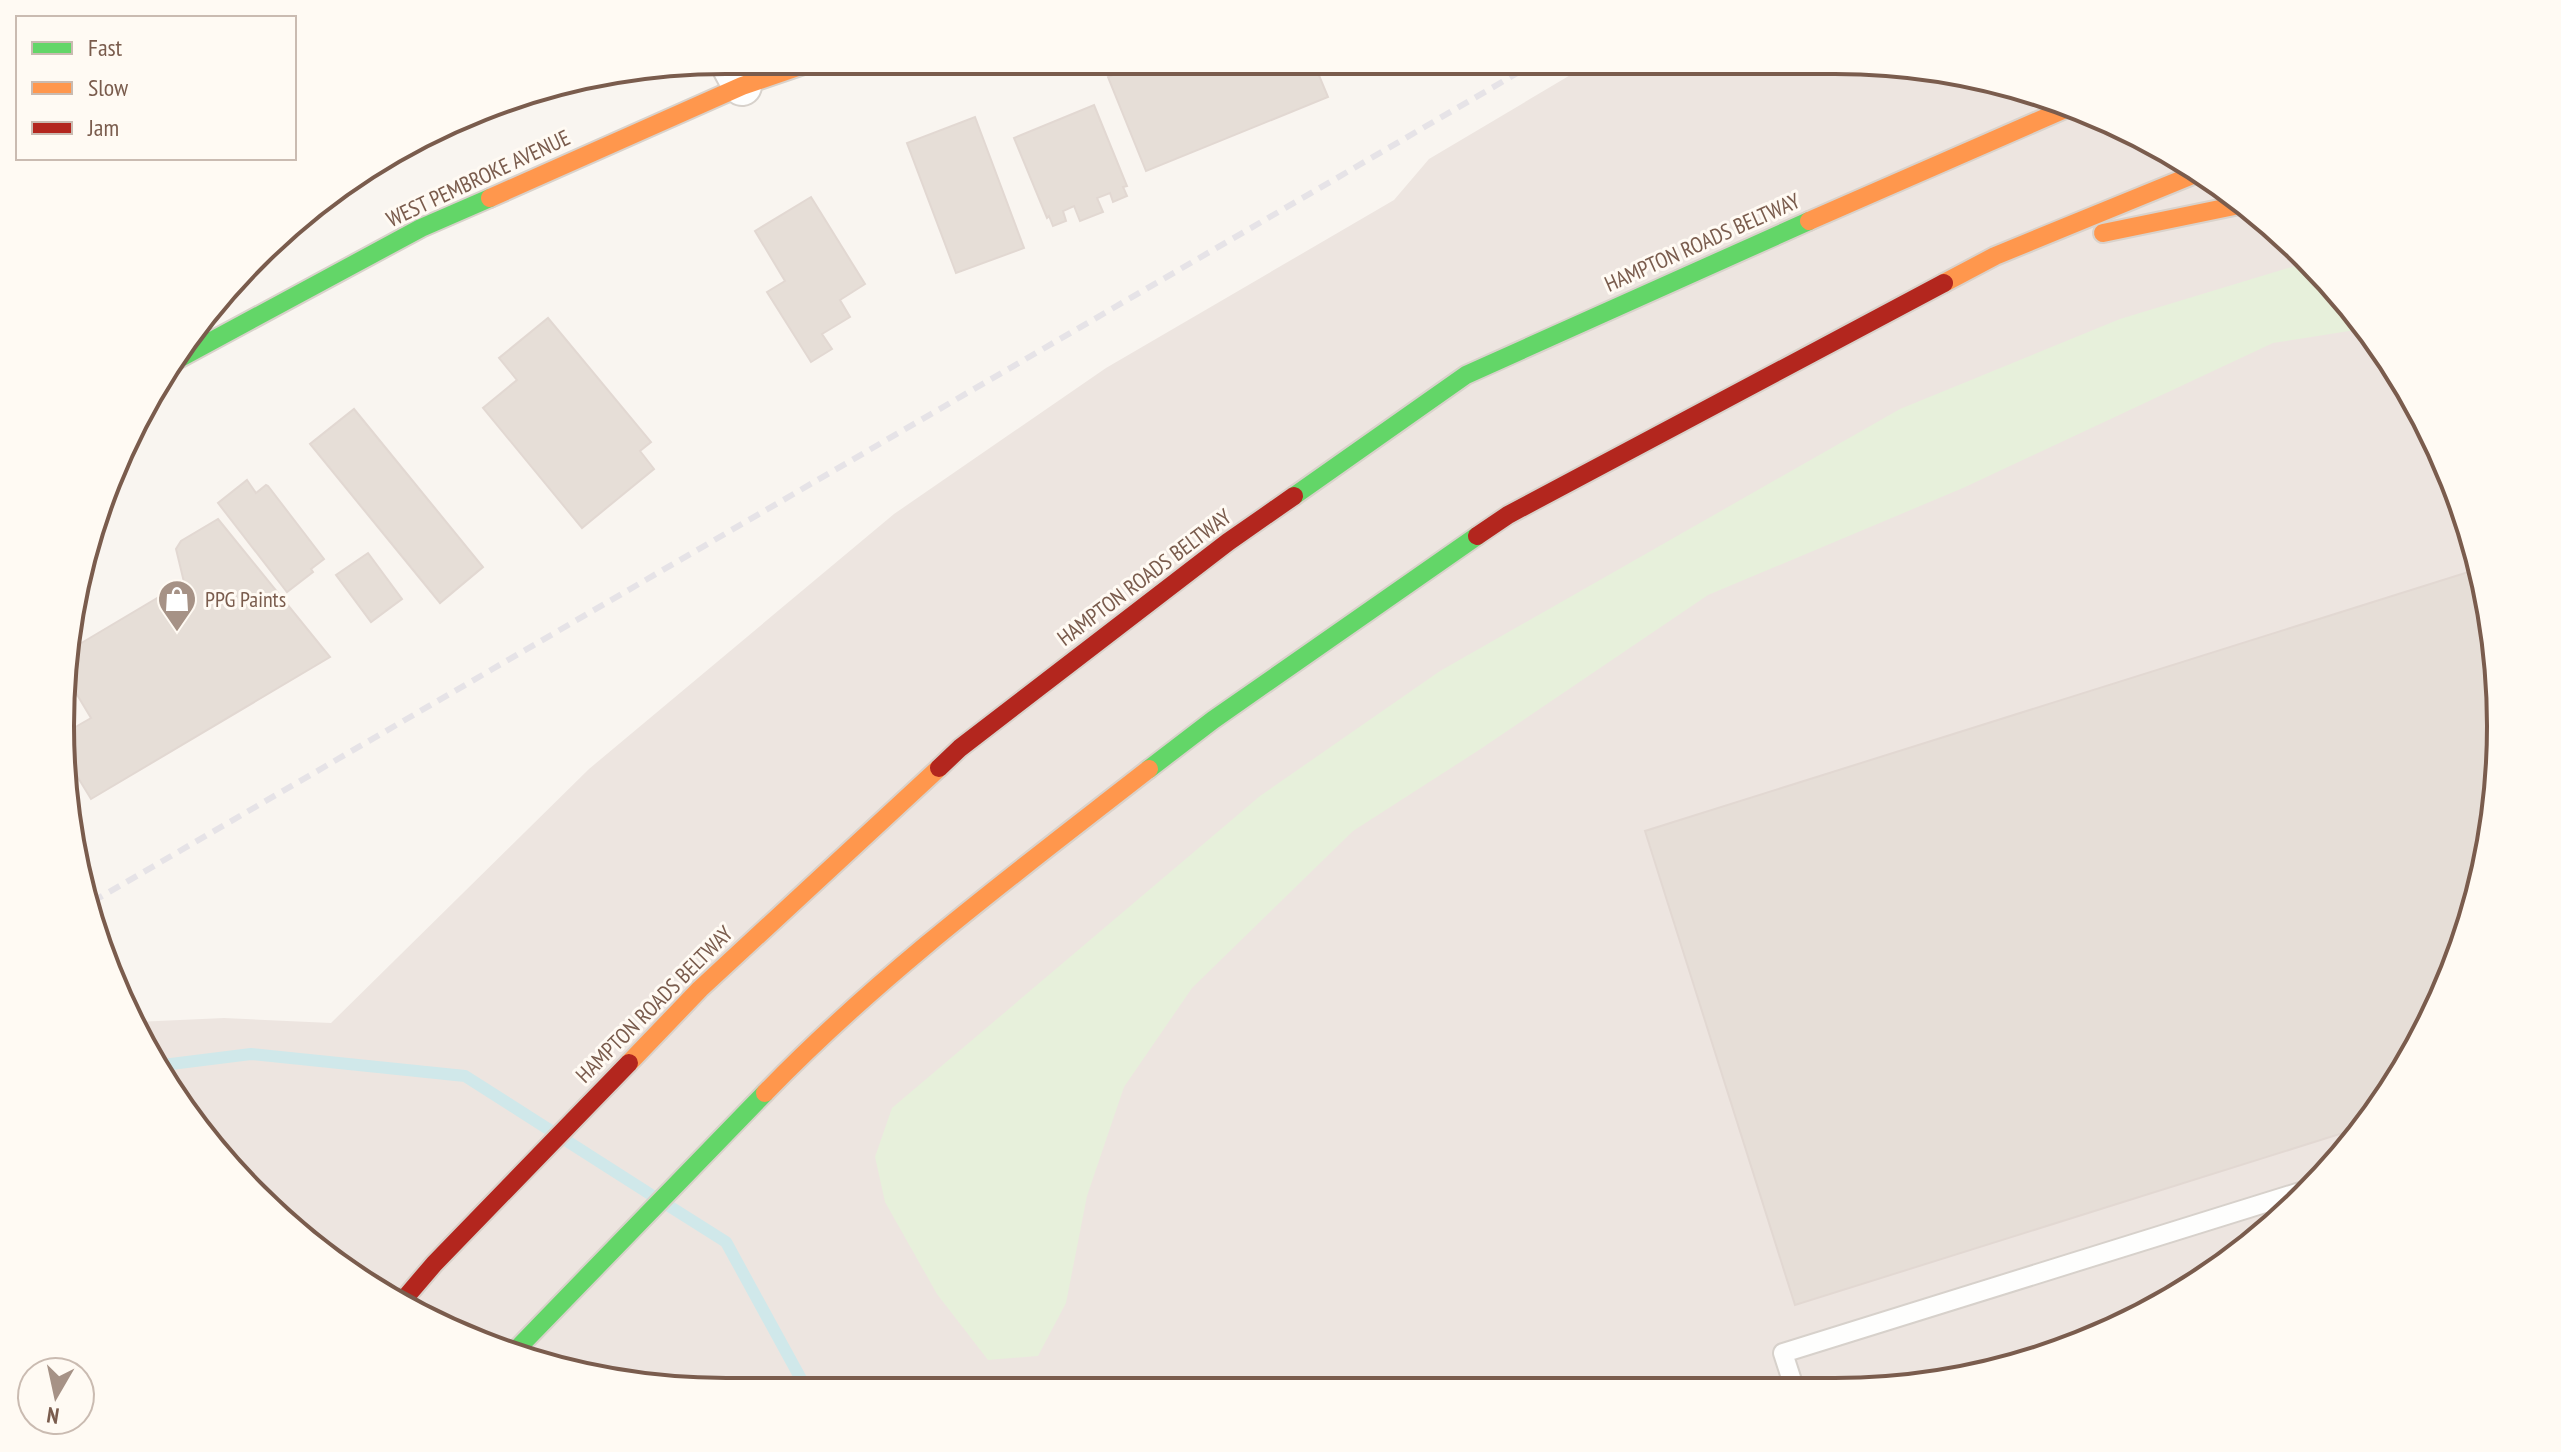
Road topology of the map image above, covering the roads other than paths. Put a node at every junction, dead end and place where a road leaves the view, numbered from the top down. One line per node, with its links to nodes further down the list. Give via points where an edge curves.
1 (733, 74): 6 (main road, WEST PEMBROKE AVENUE, via 421,228)
2 (2054, 112): 8 (main road, HAMPTON ROADS BELTWAY, via 1466,375 1228,542 960,748 700,989)
3 (2187, 177): 5 (main road)
4 (2229, 207): 5 (main road)
5 (1995, 256): 9 (main road, via 1508,515 1200,730 978,902 801,1056)
6 (193, 351)
7 (2286, 1196): 10 (lane, via 1783,1353)
8 (408, 1295)
9 (521, 1345)
10 (1791, 1378)

